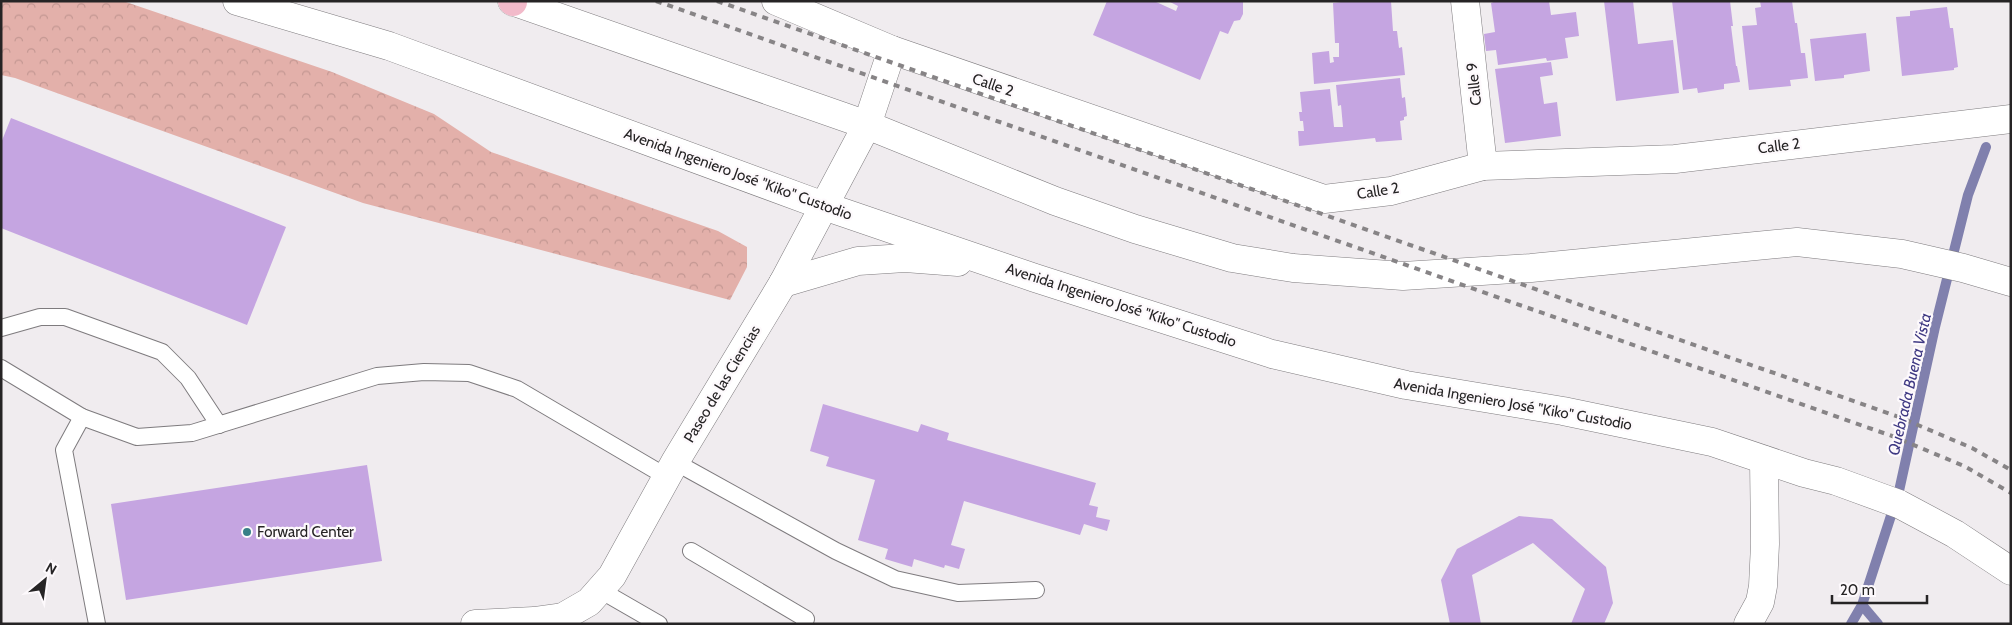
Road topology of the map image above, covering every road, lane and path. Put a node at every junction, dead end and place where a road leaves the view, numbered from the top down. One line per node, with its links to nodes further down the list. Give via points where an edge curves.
1 (237, 1): 9 (main road, Avenida Ingeniero José "Kiko" Custodio, via 389,46)
2 (513, 1): 7 (main road)
3 (776, 1): 5 (main road, Calle 2)
4 (1465, 1): 8 (main road, Calle 9)
5 (892, 50): 7 (main road, Paseo de las Ciencias); 8 (main road, Calle 2, via 1324,199 1391,191)
6 (2011, 119): 8 (main road, Calle 2, via 1675,159)
7 (867, 125): 9 (main road, Paseo de las Ciencias); 11 (main road, via 1055,201 1135,229 1232,258 1294,268 1404,276 1531,268 1797,242 1902,254)
8 (1483, 166)
9 (824, 206): 10 (main road, Avenida Ingeniero José "Kiko" Custodio); 12 (main road, Paseo de las Ciencias)
10 (998, 265): 12 (main road, via 905,258 858,261); 17 (main road, Avenida Ingeniero José "Kiko" Custodio, via 1272,354 1406,385 1563,411 1703,440)
11 (2011, 282)
12 (783, 283): 18 (main road, Paseo de las Ciencias)
13 (1, 328): 16 (lane, via 40,317 65,317 162,352 188,378)
14 (1, 368): 15 (lane)
15 (82, 417): 16 (lane, via 138,437 192,433); 24 (lane, via 64,450)
16 (219, 425): 18 (lane, via 377,376 469,373 517,389)
17 (1764, 460): 20 (main road, Avenida Ingeniero José "Kiko" Custodio, via 1899,504 1955,534); 28 (main road, via 1764,586 1760,602)
18 (671, 470): 21 (main road, Paseo de las Ciencias, via 612,576); 22 (lane, via 895,579 958,593)
19 (691, 551): 27 (lane, via 806,619)
20 (2011, 571)
21 (600, 590): 23 (main road, Paseo de las Ciencias); 26 (lane)
22 (1036, 590)
23 (562, 621): 25 (main road, Paseo de las Ciencias)
24 (97, 624)
25 (475, 624)
26 (659, 624)
27 (804, 624)
28 (1748, 624)

